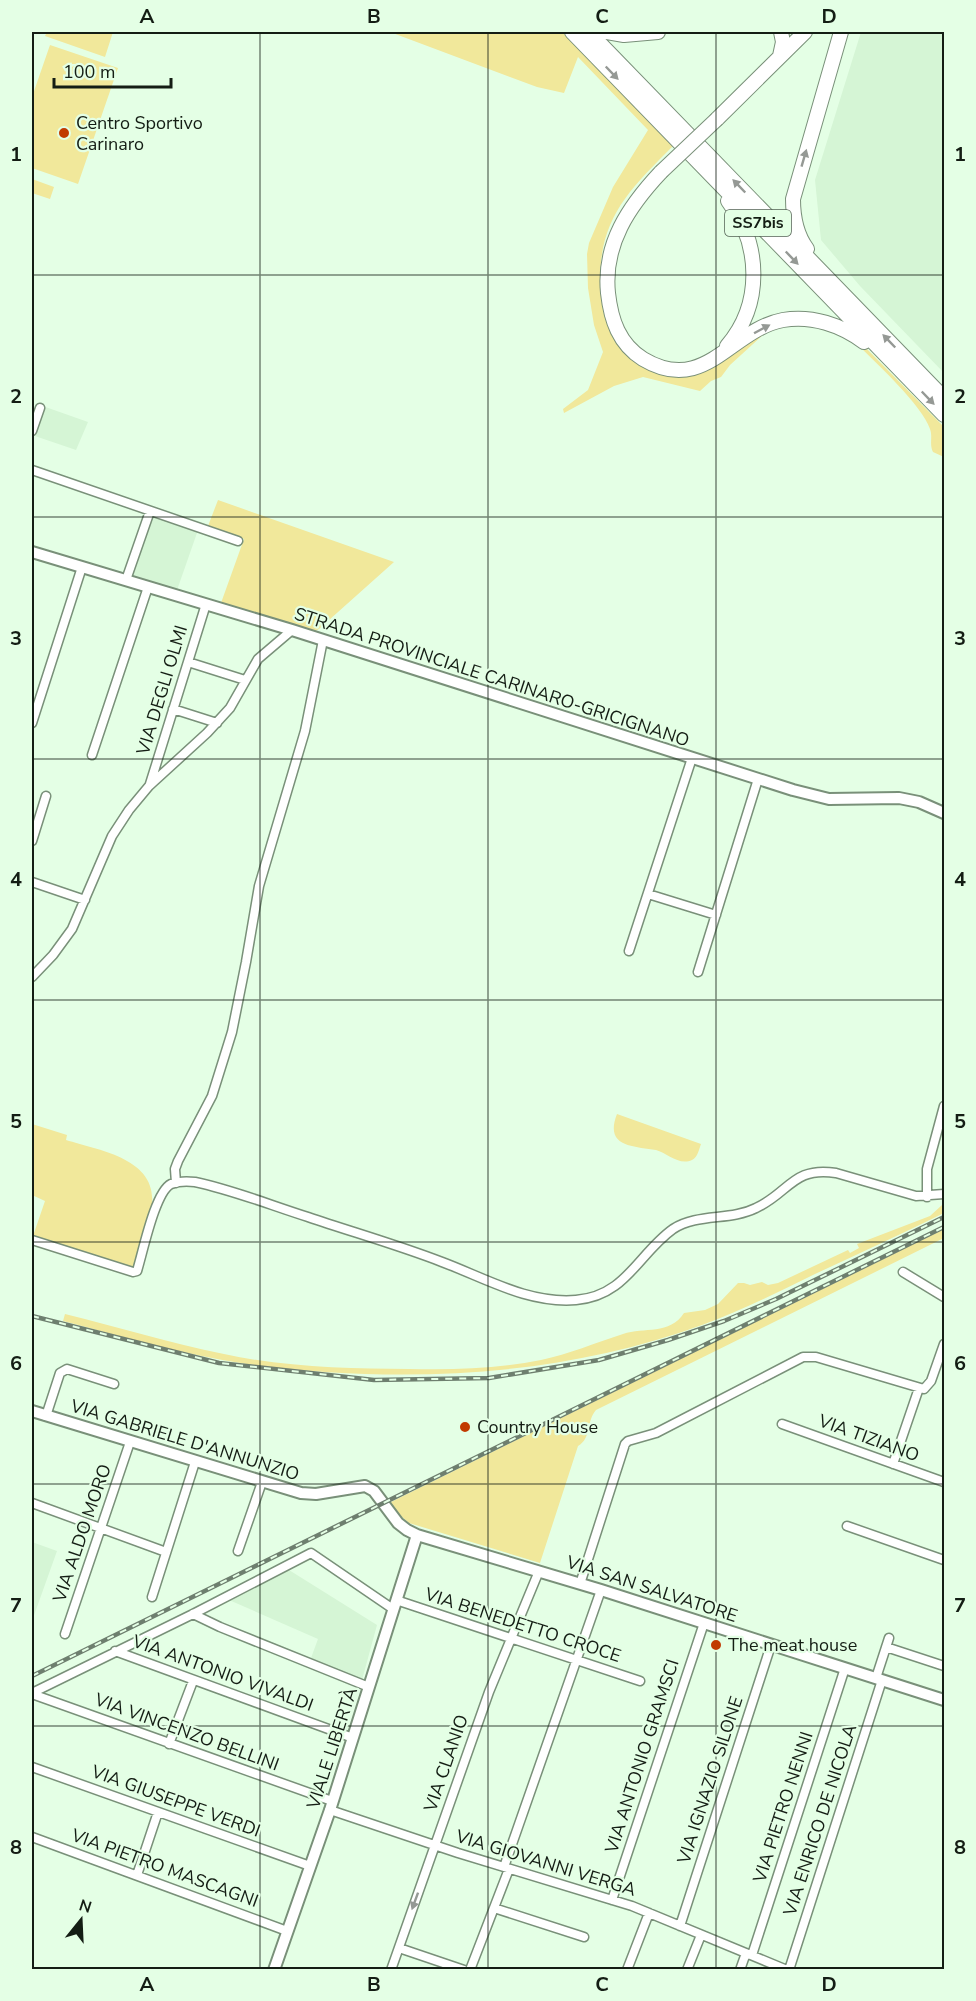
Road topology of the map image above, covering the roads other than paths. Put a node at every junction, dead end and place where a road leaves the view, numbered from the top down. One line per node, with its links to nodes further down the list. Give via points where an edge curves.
1 (572, 32): 9 (highway, SS7bis, one-way to 9)
2 (589, 32): 10 (highway, SS7bis, one-way to 2)
3 (607, 32): 4 (highway)
4 (658, 32)
5 (781, 32): 8 (highway)
6 (805, 32): 8 (highway)
7 (841, 32): 10 (highway, one-way to 7, via 801,240 793,212 796,183)
8 (780, 56): 11 (highway, bridge, via 640,194 621,225 609,266 610,310 625,343 638,355 665,368 680,370)
9 (698, 161): 11 (highway, via 733,207 746,233 755,276 747,315 739,331); 12 (highway, SS7bis, one-way to 12)
10 (865, 316): 13 (highway, SS7bis, one-way to 10)
11 (713, 360): 12 (highway, one-way to 12, via 764,326 782,320 815,319 852,333)
12 (899, 369): 15 (highway, SS7bis, one-way to 15)
13 (945, 398)
14 (40, 408): 16 (street)
15 (945, 415)
16 (32, 431)
17 (32, 470): 18 (street)
18 (150, 511): 19 (street); 22 (street)
19 (238, 541)
20 (32, 552): 21 (street, STRADA PROVINCIALE CARINARO-GRICIGNANO)
21 (82, 567): 22 (street, STRADA PROVINCIALE CARINARO-GRICIGNANO); 30 (street)
22 (126, 580): 23 (street, STRADA PROVINCIALE CARINARO-GRICIGNANO)
23 (148, 587): 24 (street, STRADA PROVINCIALE CARINARO-GRICIGNANO); 32 (street)
24 (206, 604): 25 (street, STRADA PROVINCIALE CARINARO-GRICIGNANO); 27 (street, VIA DEGLI OLMI)
25 (292, 630): 26 (street, STRADA PROVINCIALE CARINARO-GRICIGNANO); 28 (street, via 258,659)
26 (323, 640): 33 (street, STRADA PROVINCIALE CARINARO-GRICIGNANO); 47 (street, via 305,731 259,886 232,1032 212,1096 177,1161)
27 (188, 662): 28 (street); 29 (street, VIA DEGLI OLMI)
28 (246, 681): 31 (street)
29 (173, 709): 31 (street); 35 (street, VIA DEGLI OLMI)
30 (32, 723)
31 (216, 723): 35 (street)
32 (92, 755)
33 (692, 758): 34 (street, STRADA PROVINCIALE CARINARO-GRICIGNANO); 40 (street)
34 (758, 779): 37 (street, STRADA PROVINCIALE CARINARO-GRICIGNANO, via 829,799 899,798); 42 (street)
35 (149, 786): 41 (street, via 112,836)
36 (46, 796): 38 (street)
37 (945, 813)
38 (32, 842)
39 (32, 882): 41 (street)
40 (648, 894): 42 (street); 43 (street)
41 (84, 900): 45 (street, via 66,938)
42 (716, 915): 44 (street)
43 (629, 951)
44 (698, 972)
45 (32, 977)
46 (945, 1106): 49 (street, via 927,1169)
47 (176, 1183): 49 (street, via 215,1187 441,1261 506,1289 576,1300 615,1287 674,1229 701,1219 757,1208 795,1180 816,1171); 50 (street, via 165,1189 157,1204 137,1270 133,1272)
48 (945, 1194): 49 (street)
49 (927, 1197)
50 (32, 1240)
51 (903, 1272): 52 (street)
52 (945, 1297)
53 (945, 1344): 54 (street)
54 (942, 1358): 56 (street, via 931,1382 924,1389)
55 (114, 1384): 58 (street, via 67,1370 60,1373)
56 (919, 1388): 62 (street); 73 (street, via 816,1357 803,1358 656,1433 628,1441)
57 (32, 1411): 58 (street, VIA GABRIELE D'ANNUNZIO)
58 (46, 1416): 60 (street, VIA GABRIELE D'ANNUNZIO)
59 (782, 1424): 62 (street, VIA TIZIANO)
60 (130, 1442): 61 (street, VIA GABRIELE D'ANNUNZIO); 67 (street, VIA ALDO MORO)
61 (195, 1462): 63 (street, VIA GABRIELE D'ANNUNZIO); 70 (street)
62 (893, 1464): 64 (street, VIA TIZIANO)
63 (262, 1482): 68 (street, VIA GABRIELE D'ANNUNZIO, via 316,1494 365,1486 374,1491 398,1523); 69 (street)
64 (945, 1482)
65 (32, 1503): 67 (street)
66 (847, 1526): 71 (street)
67 (101, 1528): 70 (street); 79 (street, VIA ALDO MORO)
68 (417, 1534): 72 (street, VIA SAN SALVATORE); 76 (street, VIALE LIBERTÀ)
69 (238, 1551)
70 (166, 1552): 75 (street)
71 (945, 1560)
72 (539, 1571): 73 (street, VIA SAN SALVATORE); 80 (street, VIA CLANIO)
73 (580, 1584): 74 (street, VIA SAN SALVATORE)
74 (601, 1590): 78 (street, VIA SAN SALVATORE); 83 (street)
75 (152, 1598)
76 (395, 1604): 77 (street, VIA BENEDETTO CROCE, via 311,1553); 80 (street, VIA BENEDETTO CROCE); 89 (street, VIALE LIBERTÀ)
77 (193, 1614): 82 (street); 89 (street)
78 (704, 1623): 81 (street, VIA SAN SALVATORE); 102 (street, VIA ANTONIO GRAMSCI)
79 (65, 1634)
80 (511, 1638): 83 (street, VIA BENEDETTO CROCE); 98 (street, VIA CLANIO)
81 (771, 1645): 85 (street, VIA SAN SALVATORE); 105 (street, VIA IGNAZIO SILONE)
82 (116, 1651): 87 (street, VIA ANTONIO VIVALDI); 90 (street)
83 (576, 1660): 88 (street, VIA BENEDETTO CROCE); 100 (street)
84 (945, 1666): 86 (street, VIA ENRICO DE NICOLA, via 888,1642)
85 (845, 1668): 86 (street, VIA SAN SALVATORE); 110 (street, VIA PIETRO NENNI)
86 (879, 1679): 91 (street, VIA SAN SALVATORE); 118 (street, VIA ENRICO DE NICOLA)
87 (194, 1681): 92 (street, VIA ANTONIO VIVALDI); 93 (street)
88 (640, 1681)
89 (369, 1687): 92 (street, VIALE LIBERTÀ)
90 (32, 1693): 93 (street, VIA VINCENZO BELLINI)
91 (945, 1700)
92 (353, 1738): 95 (street, VIALE LIBERTÀ)
93 (169, 1744): 95 (street, VIA VINCENZO BELLINI)
94 (32, 1767): 96 (street, VIA GIUSEPPE VERDI)
95 (331, 1806): 98 (street, VIA GIOVANNI VERGA); 99 (street, VIALE LIBERTÀ)
96 (158, 1812): 99 (street, VIA GIUSEPPE VERDI); 101 (street)
97 (32, 1837): 101 (street, VIA PIETRO MASCAGNI)
98 (435, 1845): 100 (street, VIA GIOVANNI VERGA); 109 (street, VIA CLANIO, one-way to 109)
99 (310, 1866): 106 (street, VIALE LIBERTÀ)
100 (506, 1868): 102 (street, VIA GIOVANNI VERGA); 103 (street)
101 (137, 1875): 106 (street, VIA PIETRO MASCAGNI)
102 (612, 1900): 104 (street, VIA GIOVANNI VERGA)
103 (494, 1908): 108 (street); 114 (street)
104 (649, 1913): 105 (street, VIA GIOVANNI VERGA); 115 (street)
105 (680, 1926): 107 (street, VIA GIOVANNI VERGA)
106 (287, 1930): 111 (street, VIALE LIBERTÀ)
107 (701, 1935): 110 (street, VIA GIOVANNI VERGA); 116 (street)
108 (584, 1937)
109 (399, 1948): 112 (street, VIA CLANIO); 113 (street)
110 (749, 1954): 117 (street, VIA PIETRO NENNI); 118 (street, VIA GIOVANNI VERGA)
111 (274, 1970)
112 (391, 1970)
113 (464, 1970)
114 (470, 1970)
115 (627, 1970)
116 (687, 1970)
117 (740, 1970)
118 (788, 1970)

